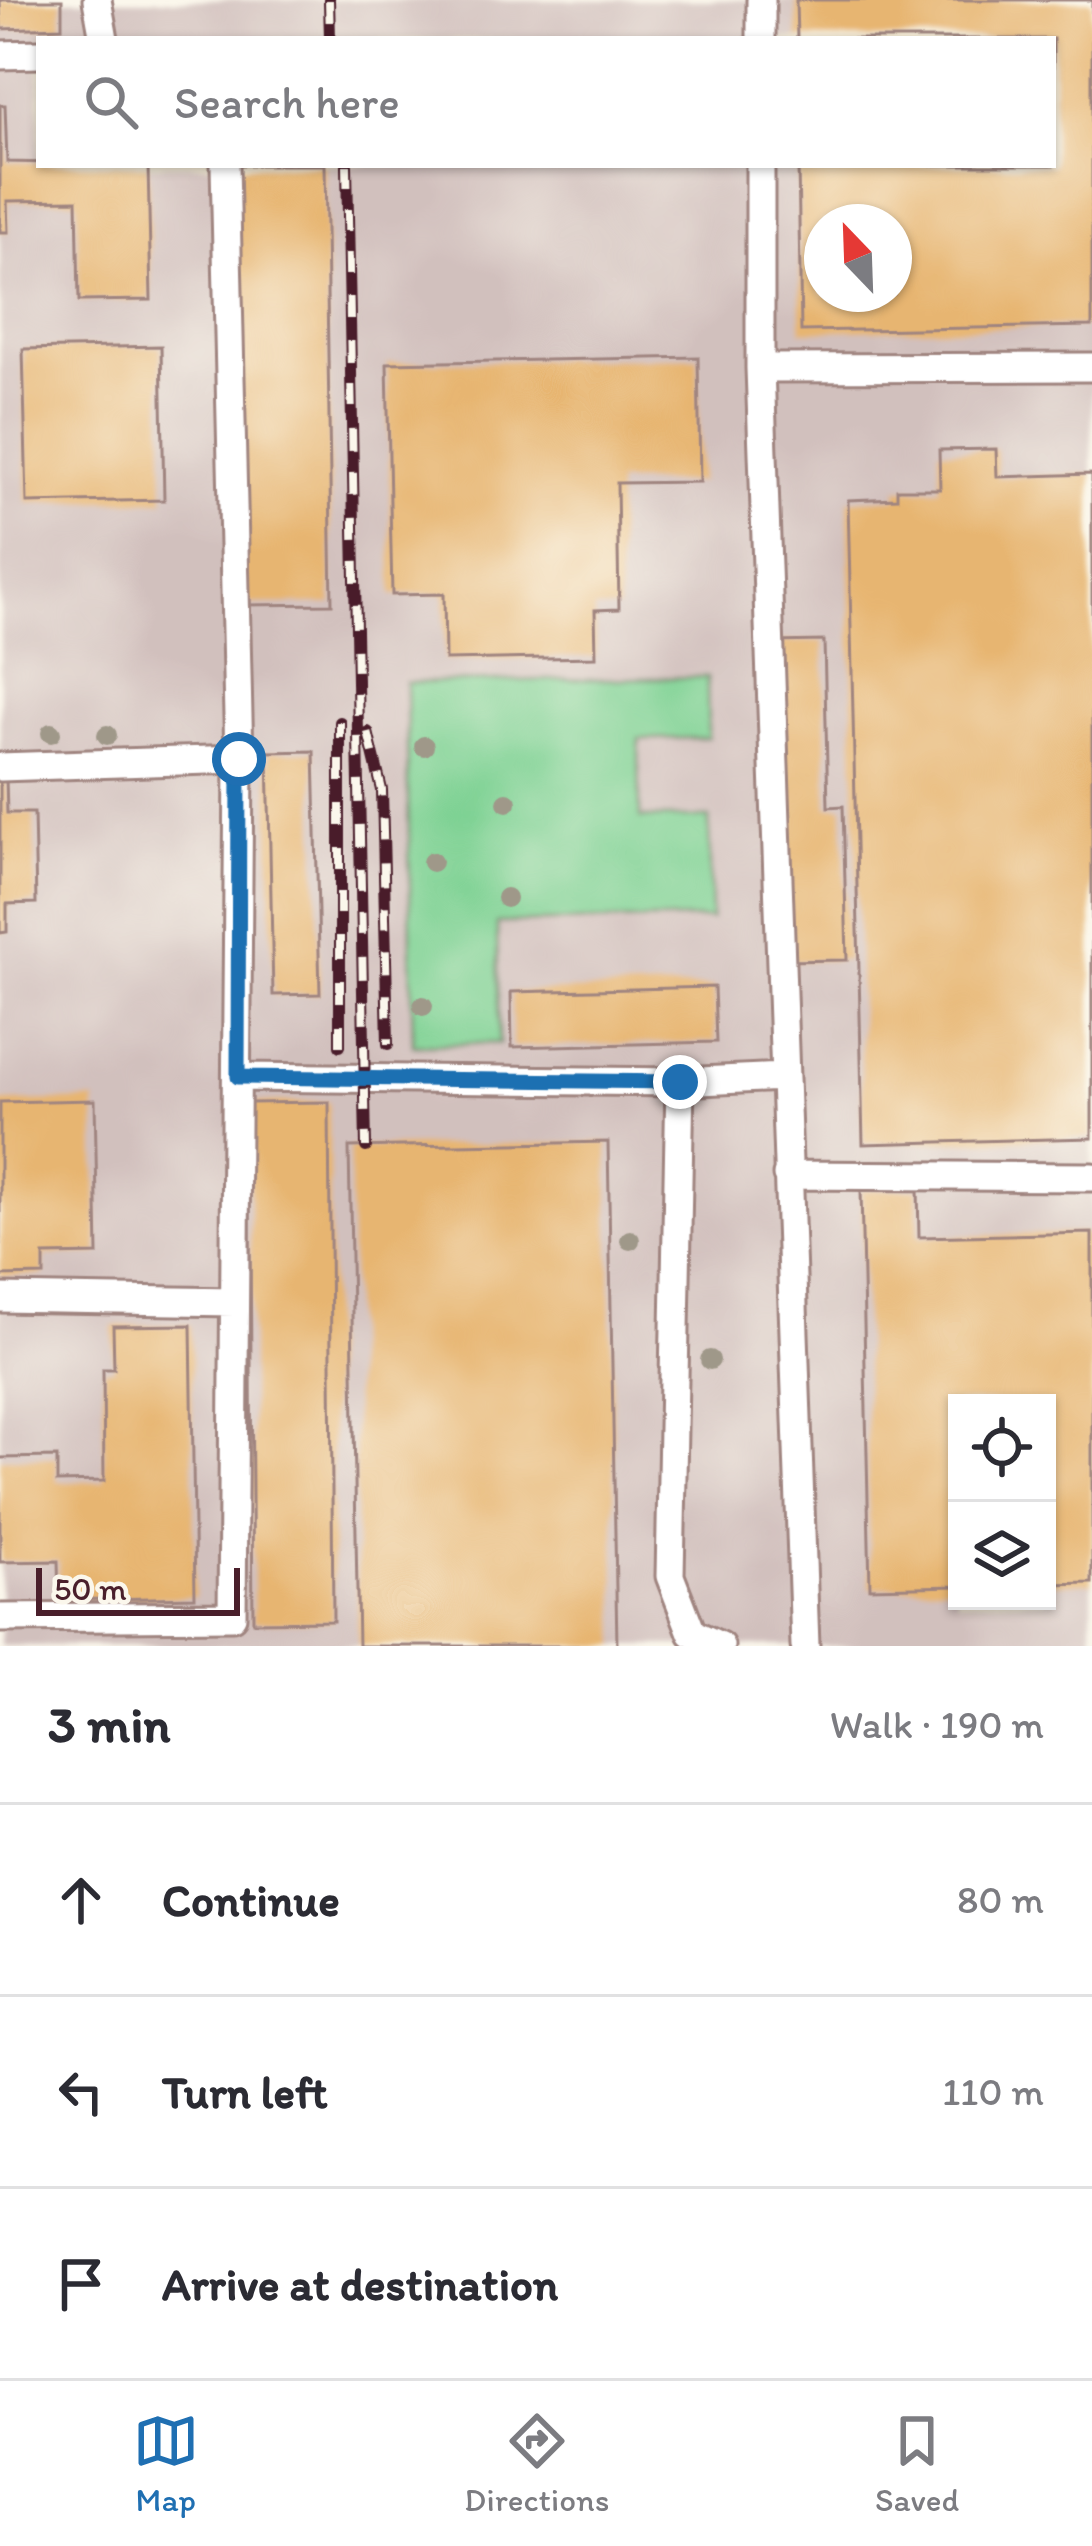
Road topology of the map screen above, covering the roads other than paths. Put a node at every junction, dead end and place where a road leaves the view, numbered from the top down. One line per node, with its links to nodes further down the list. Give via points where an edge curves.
1 (97, 0): 3 (lane)
2 (761, 0): 4 (lane)
3 (103, 36)
4 (761, 36)
5 (36, 54): 6 (lane)
6 (0, 56)
7 (225, 168): 11 (lane)
8 (760, 168): 10 (lane)
9 (1092, 367): 10 (lane)
10 (760, 368): 14 (lane)
11 (239, 759): 12 (lane); 13 (lane)
12 (0, 767)
13 (238, 1077): 15 (lane); 19 (lane)
14 (783, 1077): 15 (lane); 16 (lane)
15 (680, 1082): 21 (lane, via 670,1576 692,1633)
16 (787, 1175): 17 (lane); 22 (lane)
17 (1092, 1177)
18 (0, 1298): 19 (lane)
19 (234, 1302): 20 (lane, via 232,1616)
20 (0, 1618)
21 (720, 1646)
22 (805, 1646)

